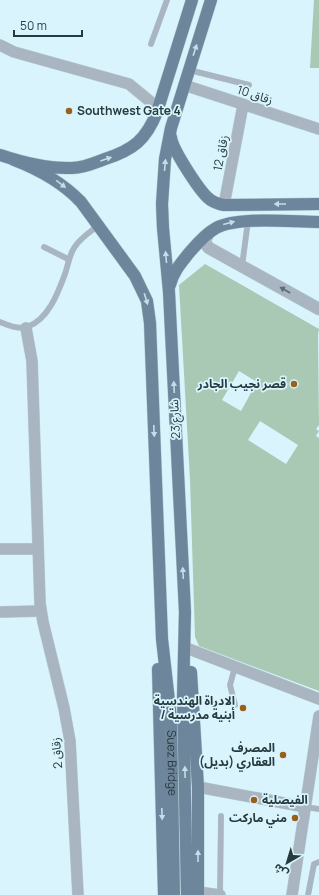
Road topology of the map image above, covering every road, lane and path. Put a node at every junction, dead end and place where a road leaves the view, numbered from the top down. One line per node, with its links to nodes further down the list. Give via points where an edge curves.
1 (167, 0): 4 (lane)
2 (192, 0): 10 (main road)
3 (211, 0): 6 (main road, شارع 23, one-way to 3)
4 (151, 44)
5 (0, 45): 10 (street, via 14,52 129,84 152,103)
6 (188, 70): 7 (main road, شارع 23); 8 (lane)
7 (184, 85): 9 (street, زقاق 10); 11 (main road, شارع 23)
8 (248, 85)
9 (243, 106): 12 (street, زقاق 10); 16 (street, زقاق 12)
10 (157, 112): 14 (main road, one-way to 10, via 72,168 90,165 135,146 150,129)
11 (171, 128): 16 (main road, via 173,147 184,164 208,198); 24 (main road, شارع 23, one-way to 11, via 162,204)
12 (319, 129)
13 (0, 154): 14 (main road)
14 (14, 160): 19 (main road, شارع 23, one-way to 19, via 42,172 61,184 81,202)
15 (319, 204): 16 (main road, one-way to 16)
16 (224, 205)
17 (248, 221): 18 (main road); 20 (main road, one-way to 17, via 224,224); 23 (lane)
18 (319, 222)
19 (99, 225): 22 (lane, via 80,239); 30 (main road, شارع 23, one-way to 30, via 132,270 147,301 150,322)
20 (208, 234): 23 (street, via 205,239 206,246); 24 (main road, via 176,269)
21 (44, 247): 22 (lane)
22 (68, 259): 27 (lane, via 50,309)
23 (242, 266): 25 (street, one-way to 23)
24 (169, 292): 33 (main road, شارع 23, one-way to 24)
25 (319, 309)
26 (0, 322): 27 (lane)
27 (26, 328): 29 (street, زقاق 2, via 32,361)
28 (0, 549): 29 (street)
29 (38, 549): 32 (street, زقاق 2)
30 (161, 608): 46 (main road, one-way to 46, via 157,660); 47 (main road, Suez Bridge, via 164,665 171,719)
31 (0, 612): 32 (street)
32 (41, 612): 45 (street, زقاق 2, via 70,741)
33 (185, 612): 34 (main road); 44 (main road, Suez Bridge, one-way to 33, via 184,717)
34 (189, 649): 35 (street); 39 (main road)
35 (235, 667): 36 (street); 37 (lane, via 230,685)
36 (319, 699)
37 (235, 705)
38 (319, 716): 40 (street)
39 (198, 787): 40 (street); 44 (main road, one-way to 39)
40 (305, 807): 41 (lane); 49 (street)
41 (319, 810)
42 (221, 816): 48 (lane)
43 (319, 862): 50 (lane, via 314,864)
44 (194, 894): 48 (street)
45 (78, 895)
46 (164, 895)
47 (174, 895)
48 (220, 895)
49 (292, 895)
50 (308, 895)

